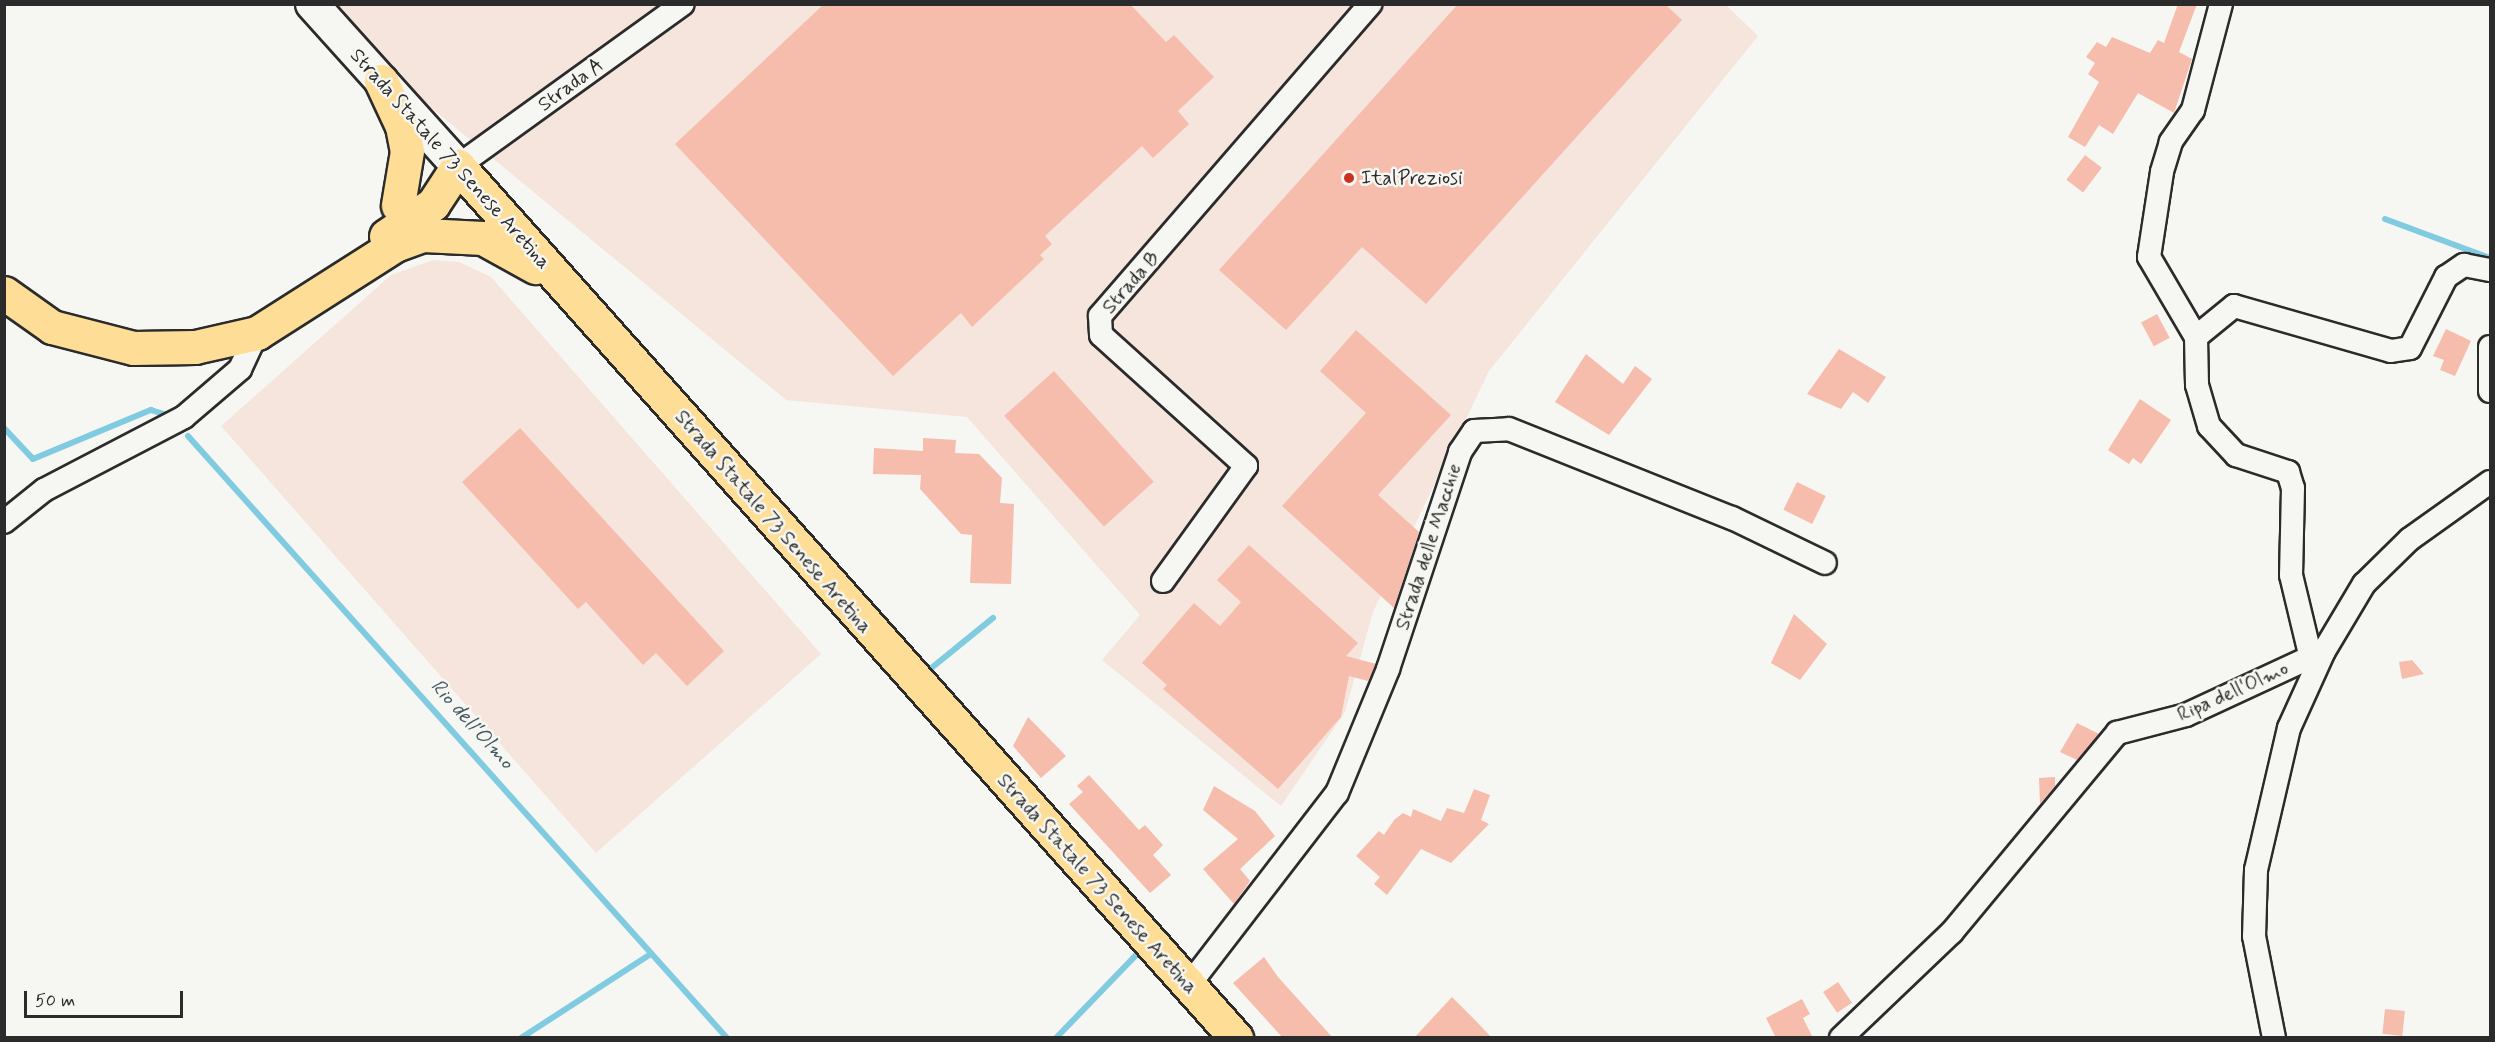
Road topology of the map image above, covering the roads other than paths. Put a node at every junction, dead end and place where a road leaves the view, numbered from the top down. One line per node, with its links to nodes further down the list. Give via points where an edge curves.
1 (312, 4): 5 (main road, Strada Statale 73 Senese Aretina)
2 (683, 4): 6 (street, Strada A)
3 (1370, 4): 20 (street, Strada B, via 1100,316 1101,335 1246,466)
4 (2221, 4): 14 (street, via 2193,110 2171,142 2162,172 2149,257)
5 (381, 81): 6 (main road, Strada Statale 73 Senese Aretina); 7 (main road, via 402,126 407,151)
6 (458, 166): 7 (main road, via 418,183); 8 (main road, via 433,204); 12 (main road, Strada Statale 73 Senese Aretina)
7 (398, 205): 8 (main road)
8 (370, 245): 10 (main road)
9 (2490, 270): 14 (street, via 2464,266 2446,277 2410,348 2391,351 2234,306)
10 (323, 289): 12 (main road, via 395,245 449,232 510,249); 13 (main road)
11 (4, 293): 13 (main road, via 52,327 133,348 195,347)
12 (592, 318): 22 (main road, Strada Statale 73 Senese Aretina, via 933,687)
13 (257, 333): 18 (street, via 240,369 184,417 44,490)
14 (2196, 337): 21 (street, via 2197,385 2208,426 2236,455 2288,472 2293,488 2291,575)
15 (2490, 347): 16 (street)
16 (2490, 391)
17 (2490, 482): 21 (street, via 2427,526 2364,584)
18 (4, 522)
19 (1825, 563): 22 (street, Strada delle Macchie, via 1732,518 1509,429 1474,431 1460,452 1388,669 1337,793)
20 (1163, 581)
21 (2317, 654): 24 (street, Ripa dell'Olmo, via 2186,715 2116,733 1952,932); 25 (street, Ripa dell'Olmo, via 2289,728 2256,870 2254,936)
22 (1189, 985): 23 (main road, Strada Statale 73 Senese Aretina)
23 (1236, 1038)
24 (1841, 1038)
25 (2274, 1038)

